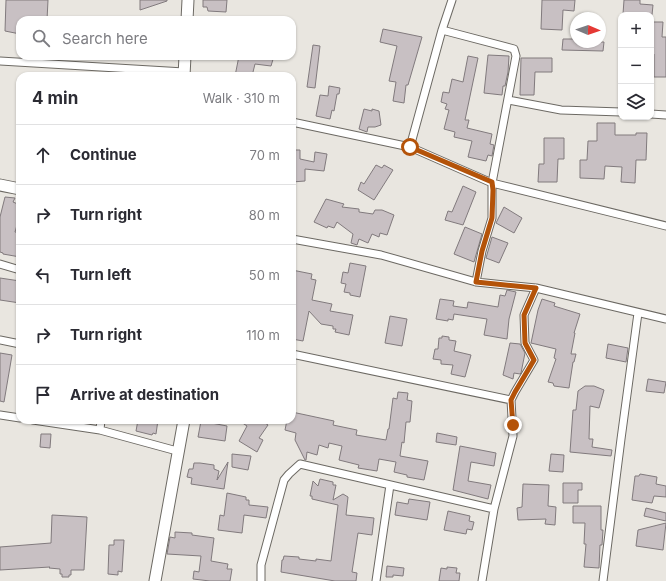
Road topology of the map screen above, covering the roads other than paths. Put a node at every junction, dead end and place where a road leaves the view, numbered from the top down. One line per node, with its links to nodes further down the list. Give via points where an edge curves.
1 (188, 0): 3 (street)
2 (452, 0): 4 (street)
3 (187, 16)
4 (442, 30): 9 (street, via 514,49 516,56); 14 (street)
5 (185, 60): 8 (street)
6 (0, 61): 7 (street)
7 (156, 72)
8 (184, 72)
9 (508, 100): 10 (street, via 561,110); 15 (street)
10 (618, 112)
11 (654, 114): 12 (street)
12 (666, 115)
13 (296, 123): 14 (street)
14 (410, 147): 15 (street)
15 (492, 182): 18 (street); 22 (street, via 492,218)
16 (0, 185): 17 (street)
17 (16, 188)
18 (666, 226)
19 (296, 240): 22 (street, via 381,256)
20 (0, 264): 21 (street)
21 (16, 269)
22 (476, 282): 23 (street)
23 (536, 288): 24 (street); 29 (street, via 524,315 525,343 534,360)
24 (638, 313): 25 (street); 43 (street)
25 (666, 319)
26 (0, 340): 27 (street)
27 (16, 343)
28 (296, 355): 29 (street)
29 (511, 400): 38 (street, via 513,436)
30 (0, 416): 31 (street)
31 (16, 418)
32 (60, 424): 35 (street)
33 (101, 424): 35 (street)
34 (183, 424): 36 (street)
35 (100, 430): 36 (street)
36 (177, 451): 39 (street)
37 (390, 485): 38 (street); 40 (street, via 300,464 284,480 261,565); 41 (street)
38 (494, 509): 42 (street)
39 (155, 581)
40 (261, 581)
41 (376, 581)
42 (482, 581)
43 (603, 581)

